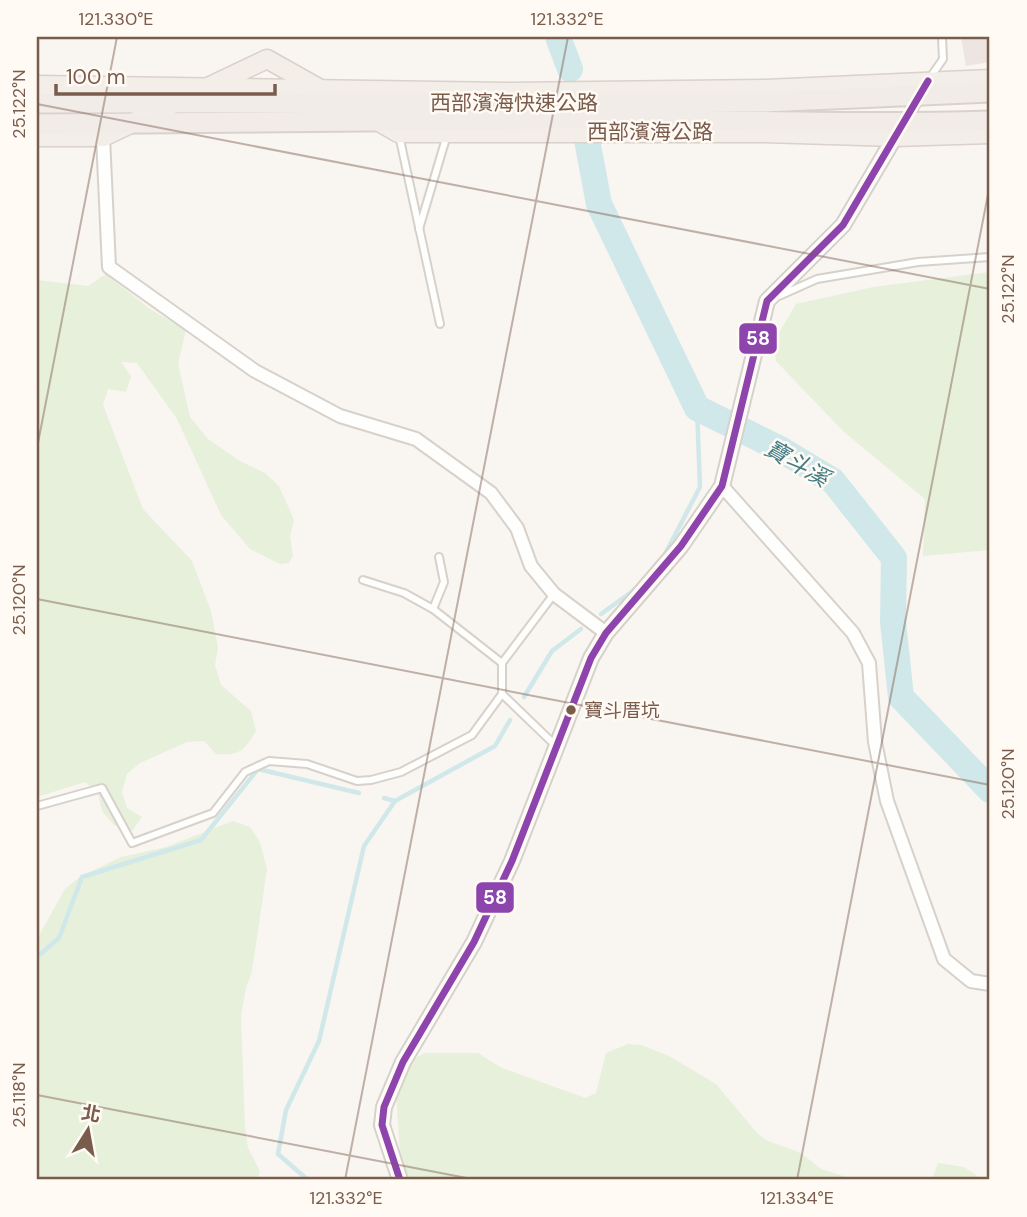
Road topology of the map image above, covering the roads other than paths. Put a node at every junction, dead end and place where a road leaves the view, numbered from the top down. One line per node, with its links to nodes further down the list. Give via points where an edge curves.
1 (942, 37): 3 (lane, via 943,60)
2 (990, 79): 3 (main road, 西部濱海公路)
3 (927, 83): 4 (main road, 西部濱海公路, via 507,92)
4 (37, 85)
5 (990, 92): 7 (highway, 西部濱海快速公路)
6 (37, 103): 8 (highway, 西部濱海快速公路)
7 (763, 111): 8 (highway, 西部濱海快速公路); 9 (highway, 西部濱海快速公路, via 916,123)
8 (507, 112): 10 (highway, 西部濱海快速公路)
9 (990, 121)
10 (37, 124)
11 (448, 132): 12 (main road, 西部濱海公路); 14 (main road, 西部濱海公路); 17 (lane)
12 (398, 133): 16 (main road, via 267,59); 17 (lane)
13 (990, 134): 14 (main road, 西部濱海公路)
14 (895, 136): 19 (street, via 842,225)
15 (37, 137): 16 (main road)
16 (103, 137): 24 (street, via 108,267 255,371 340,416 416,439 481,485 517,528 531,566)
17 (418, 230): 20 (lane)
18 (990, 257): 19 (lane, via 918,262 817,279)
19 (767, 301): 21 (street)
20 (440, 324)
21 (723, 483): 26 (street, via 681,546); 31 (street, via 853,633 869,663 875,742 887,801 944,959 971,981)
22 (439, 557): 25 (lane, via 444,582)
23 (363, 580): 25 (lane)
24 (554, 594): 26 (street); 27 (lane)
25 (433, 608): 27 (lane)
26 (606, 633): 29 (street, via 591,658)
27 (502, 663): 28 (lane)
28 (502, 694): 29 (lane); 30 (lane, via 472,735 401,772 357,782 307,764 269,761 245,772 213,813 132,843 102,788)
29 (556, 746): 32 (street, via 512,861 474,942 403,1062 384,1107 382,1125)
30 (37, 806)
31 (990, 984)
32 (400, 1180)

